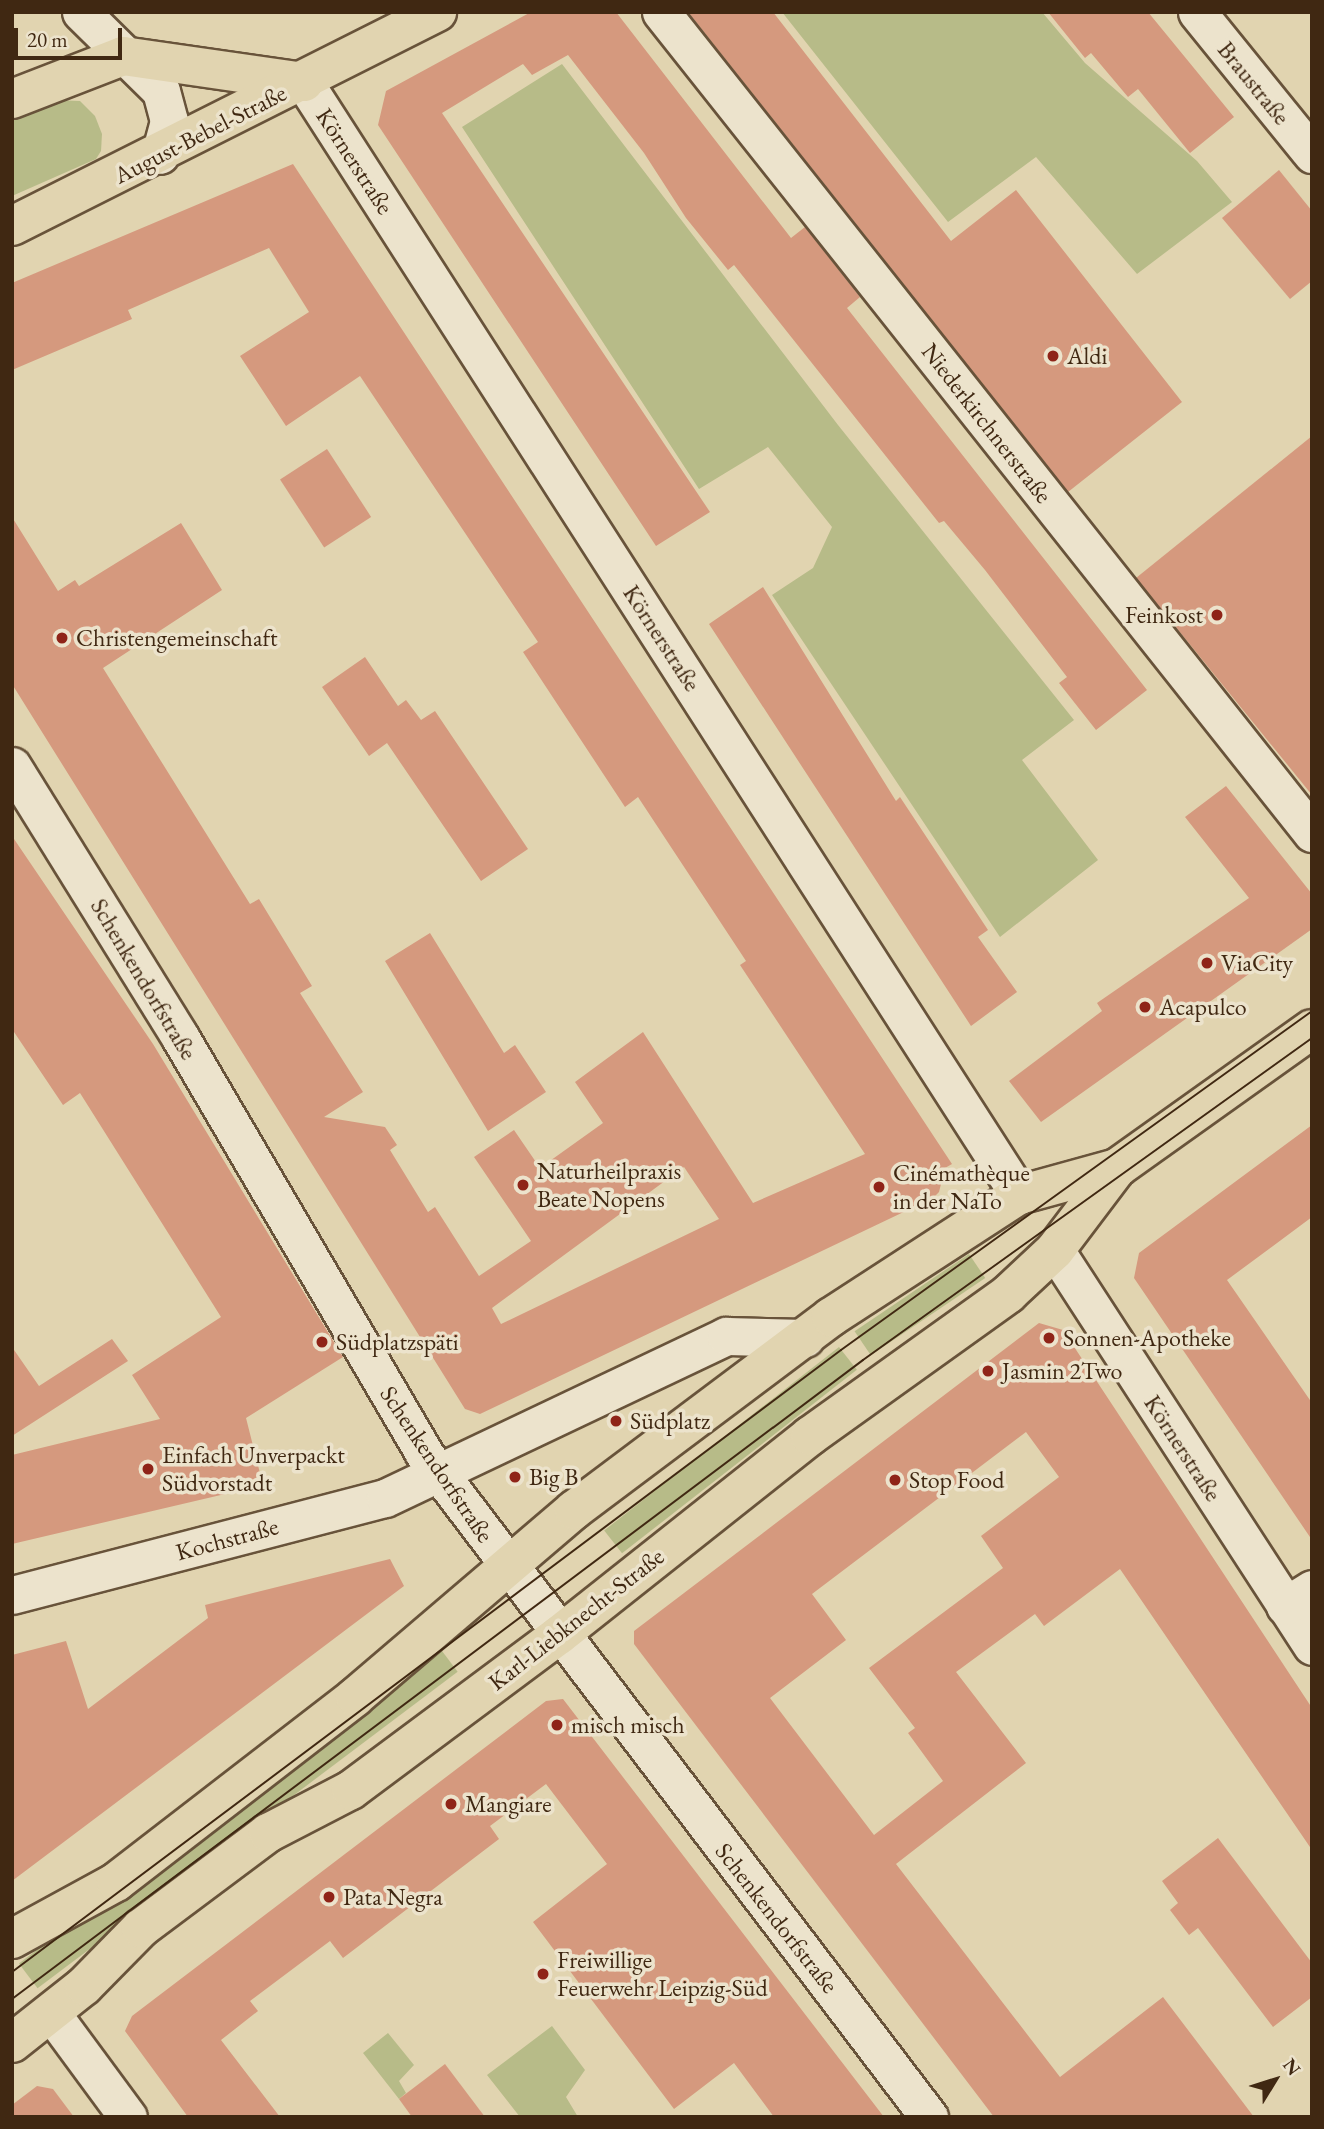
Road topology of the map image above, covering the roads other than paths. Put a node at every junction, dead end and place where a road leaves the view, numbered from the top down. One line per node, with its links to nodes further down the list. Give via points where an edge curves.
1 (81, 12): 5 (street)
2 (437, 12): 6 (main road)
3 (661, 12): 12 (street, Niederkirchnerstraße)
4 (1197, 12): 8 (street, Braustraße)
5 (123, 56): 6 (main road, August-Bebel-Straße); 7 (main road, August-Bebel-Straße); 9 (street, via 161,91 169,121)
6 (304, 82): 9 (main road, August-Bebel-Straße); 15 (street, Körnerstraße)
7 (12, 99)
8 (1312, 154)
9 (160, 155): 10 (main road, August-Bebel-Straße)
10 (12, 226)
11 (12, 766): 18 (street, Schenkendorfstraße, via 180,1037)
12 (1312, 833)
13 (1312, 1029): 14 (main road, Karl-Liebknecht-Straße)
14 (1116, 1168): 15 (main road, Karl-Liebknecht-Straße); 16 (main road, Karl-Liebknecht-Straße)
15 (1015, 1189): 17 (main road, Karl-Liebknecht-Straße)
16 (1055, 1250): 21 (street, Körnerstraße); 22 (main road, Karl-Liebknecht-Straße, via 1008,1294 810,1436)
17 (805, 1338): 18 (street, via 726,1336); 19 (main road, Karl-Liebknecht-Straße, via 575,1510)
18 (437, 1472): 19 (street, Schenkendorfstraße); 20 (street, Kochstraße, via 385,1498)
19 (508, 1568): 22 (street, Schenkendorfstraße); 24 (main road, Karl-Liebknecht-Straße, via 355,1697 116,1882)
20 (12, 1595)
21 (1298, 1598): 23 (street, Körnerstraße)
22 (559, 1634): 25 (main road, Karl-Liebknecht-Straße, via 351,1790 268,1833 141,1928); 28 (street, Schenkendorfstraße)
23 (1312, 1646)
24 (12, 1939)
25 (52, 2014): 26 (main road, Karl-Liebknecht-Straße); 27 (street)
26 (12, 2043)
27 (128, 2117)
28 (929, 2117)

